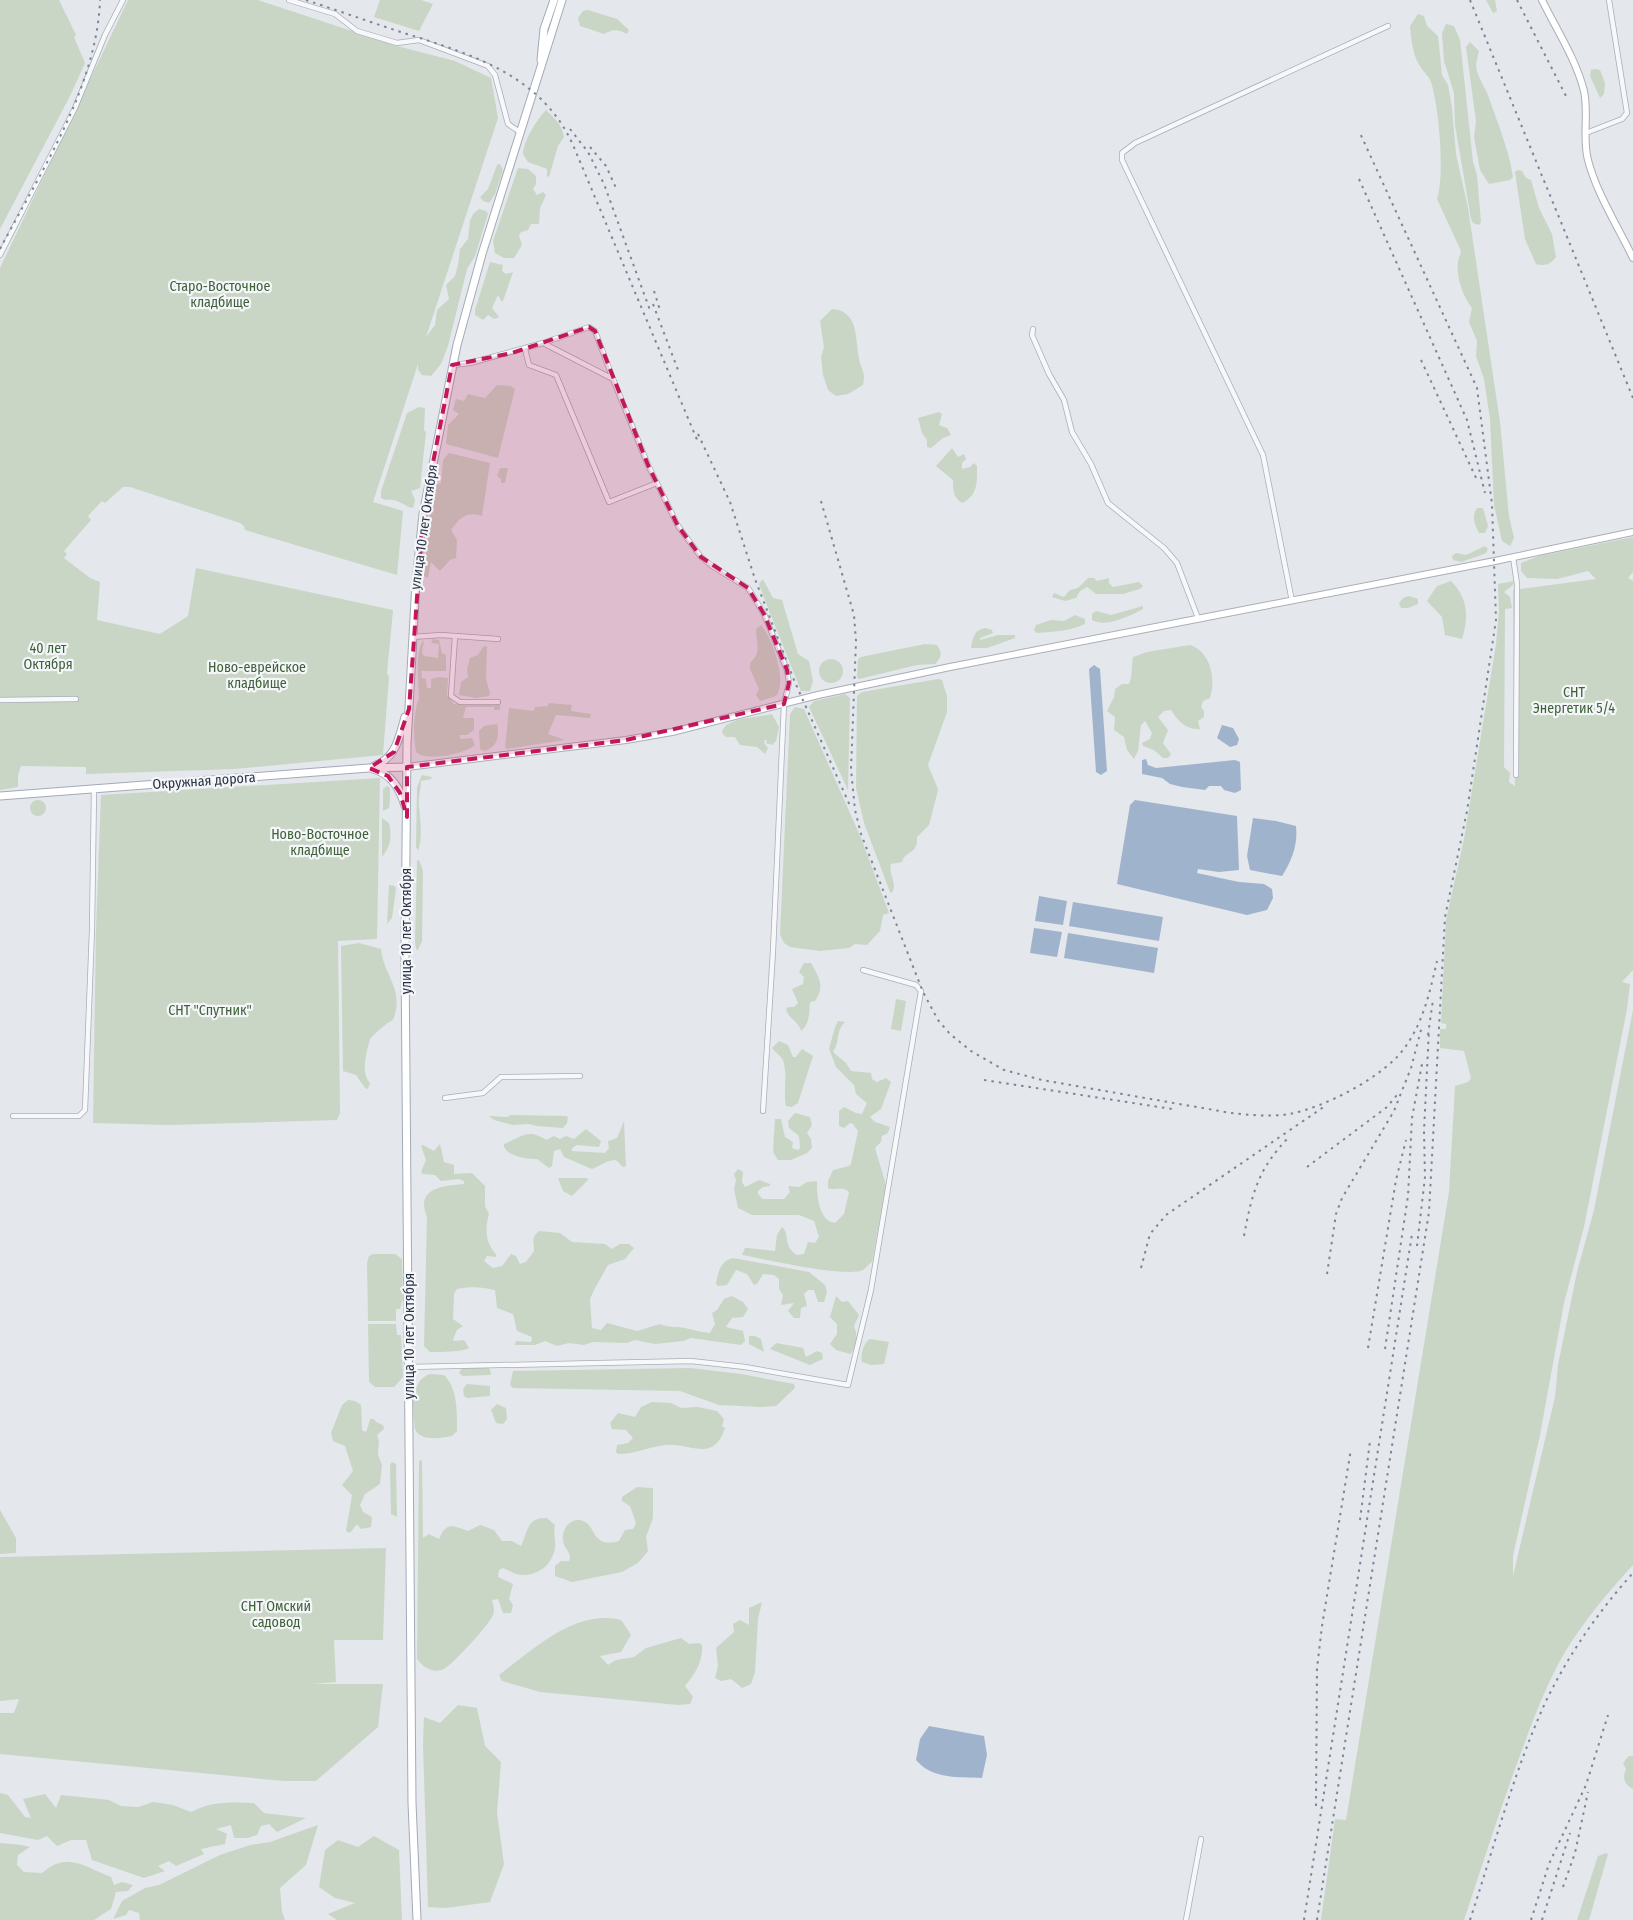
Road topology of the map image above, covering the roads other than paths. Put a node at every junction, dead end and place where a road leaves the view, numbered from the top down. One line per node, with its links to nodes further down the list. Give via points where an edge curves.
1 (123, 0): 11 (street, via 75,108)
2 (289, 0): 9 (street, via 335,14 357,31 397,43 419,40 488,66 495,75 508,124)
3 (554, 0): 8 (main road, улица 10 лет Октября, via 544,29)
4 (562, 0): 8 (main road, улица 10 лет Октября)
5 (1542, 0): 10 (street, via 1578,74 1586,106)
6 (1609, 0): 10 (street, via 1627,113)
7 (1388, 26): 21 (street, via 1135,143 1122,154 1122,160 1263,455)
8 (538, 75): 9 (main road, улица 10 лет Октября)
9 (520, 132): 16 (main road, улица 10 лет Октября)
10 (1586, 134): 12 (street, via 1590,168)
11 (0, 255)
12 (1633, 258)
13 (1033, 330): 22 (street, via 1049,374 1065,404 1072,432 1108,503 1164,548 1177,563)
14 (543, 343): 15 (street); 17 (street); 17 (street, via 589,327 595,331)
15 (525, 349): 16 (street); 18 (street, via 529,365 556,376 610,502)
16 (452, 365): 24 (main road, улица 10 лет Октября, via 423,514)
17 (613, 379): 18 (street)
18 (657, 483): 29 (street, via 691,545 712,566 748,588 764,614 787,670 789,682)
19 (1633, 532): 20 (street)
20 (1513, 557): 21 (street); 33 (street, via 1517,584)
21 (1292, 602): 22 (street)
22 (1198, 618): 29 (street)
23 (456, 636): 24 (street); 25 (street); 28 (street, via 451,696 460,702)
24 (412, 637): 30 (main road, улица 10 лет Октября)
25 (498, 639)
26 (76, 699): 27 (street)
27 (0, 700)
28 (498, 702)
29 (784, 704): 31 (street, via 626,740); 40 (street)
30 (409, 709): 31 (main road, улица 10 лет Октября); 32 (main road, via 394,752)
31 (407, 767): 32 (main road, Окружная дорога); 36 (main road, улица 10 лет Октября)
32 (369, 768): 34 (main road, Окружная дорога); 36 (main road, via 393,780)
33 (1516, 775)
34 (94, 789): 35 (main road, Окружная дорога); 41 (street, via 86,1110 79,1116)
35 (0, 796)
36 (408, 817): 42 (main road, улица 10 лет Октября, via 405,956)
37 (863, 970): 42 (street, via 916,985 921,991 871,1290 848,1386 745,1367 691,1361)
38 (580, 1076): 39 (street, via 501,1077 483,1092)
39 (445, 1098)
40 (763, 1111)
41 (13, 1116)
42 (409, 1367): 44 (main road, улица 10 лет Октября, via 412,1803)
43 (1201, 1839): 45 (street)
44 (416, 1920)
45 (1186, 1920)

